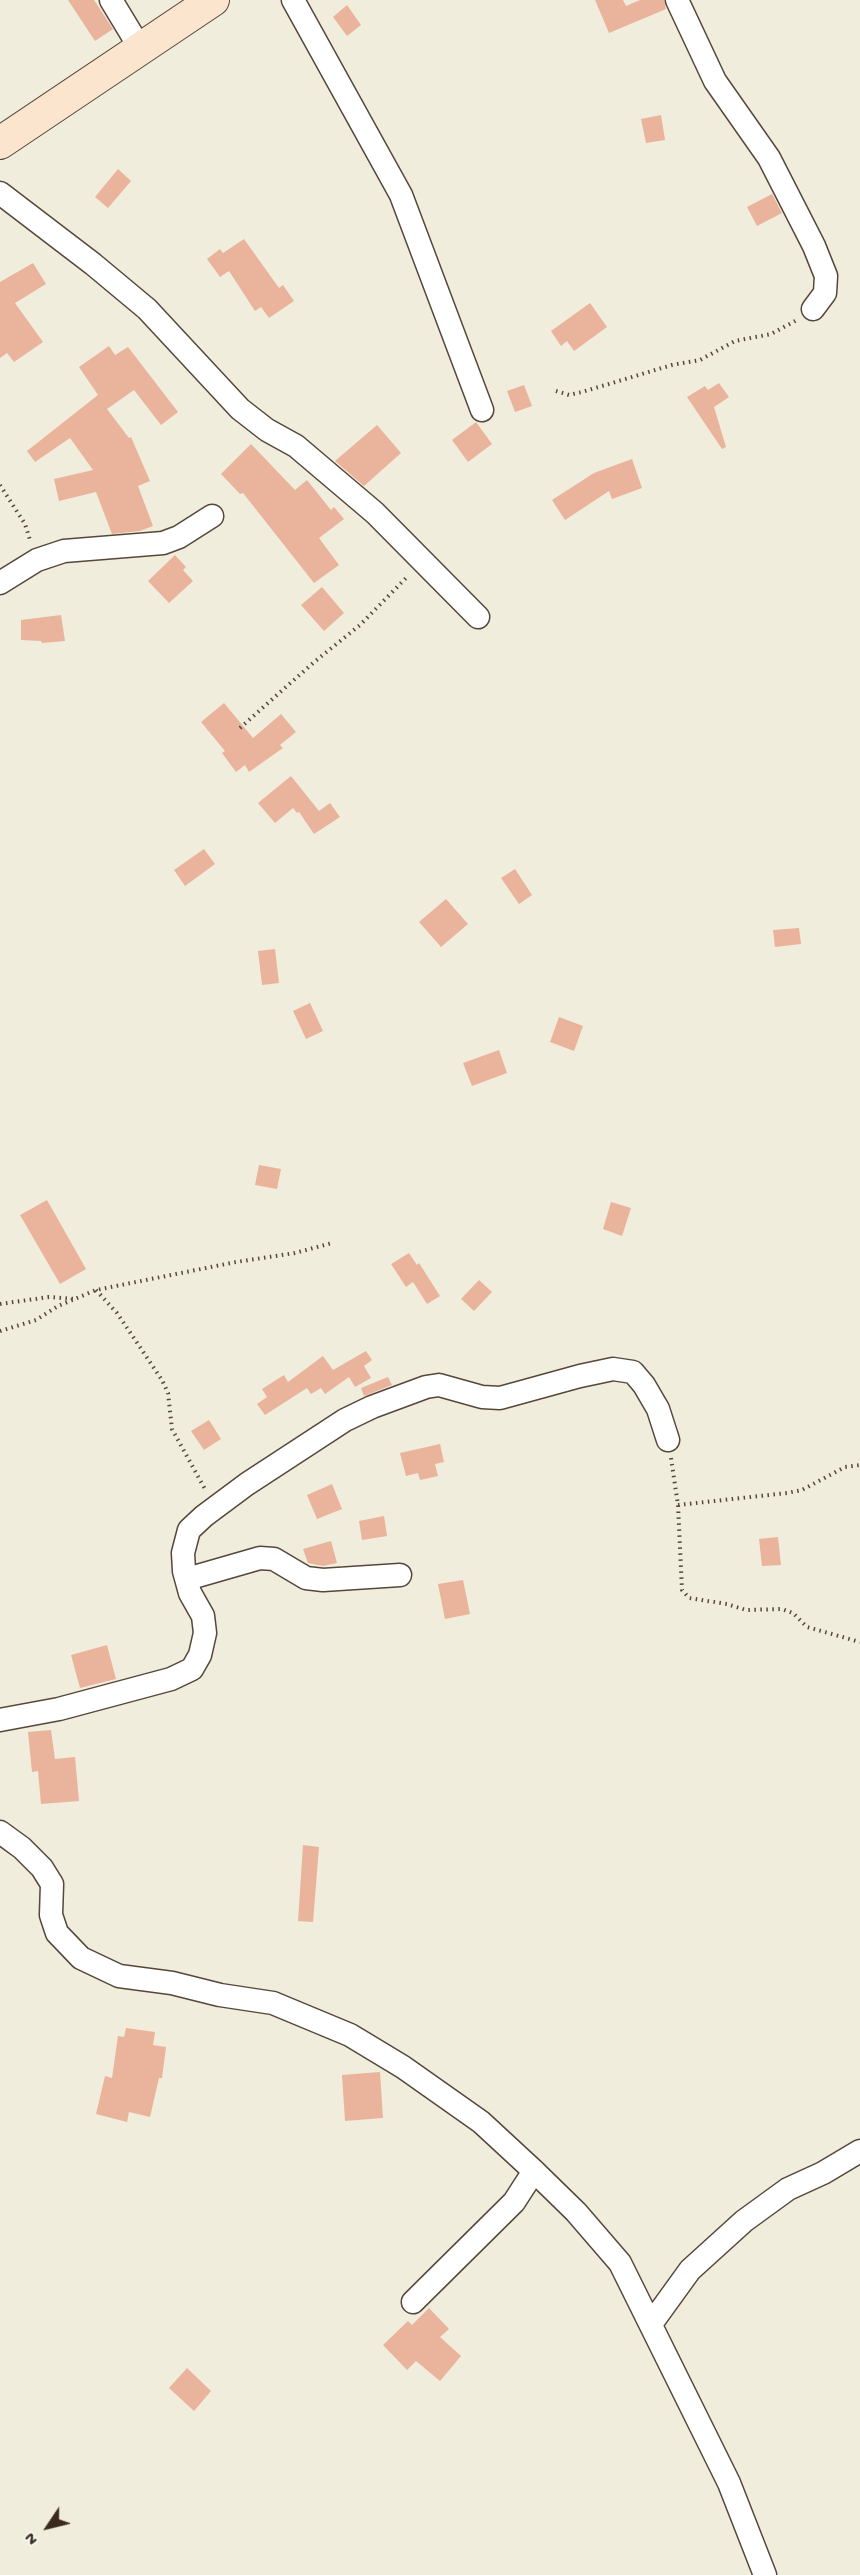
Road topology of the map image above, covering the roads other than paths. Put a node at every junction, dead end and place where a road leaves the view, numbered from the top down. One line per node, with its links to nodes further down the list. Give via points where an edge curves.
1 (111, 0): 5 (street)
2 (213, 0): 5 (main road)
3 (293, 0): 9 (street, via 400,195)
4 (677, 0): 8 (street, via 715,81 769,158 814,246 826,276 825,292)
5 (140, 48): 6 (main road)
6 (0, 143)
7 (0, 193): 12 (street, via 147,309 240,409 296,446 375,513)
8 (813, 309)
9 (482, 410)
10 (212, 516): 11 (street, via 164,543 64,551 38,560)
11 (0, 583)
12 (478, 617)
13 (668, 1440): 15 (street, via 658,1409 633,1372 613,1369 500,1398 439,1385 426,1387 345,1420 210,1512 189,1530 183,1553)
14 (400, 1575): 15 (street, via 306,1578 274,1559 260,1558)
15 (187, 1579): 16 (street, via 203,1616 205,1633 192,1669 171,1679 81,1703)
16 (0, 1720)
17 (0, 1832): 19 (street, via 42,1868 52,1884 51,1915 57,1933 81,1958 119,1976 273,2003 350,2035 481,2122)
18 (860, 2151): 21 (street, via 788,2189 744,2221 690,2270)
19 (534, 2171): 20 (street, via 514,2202); 21 (street, via 620,2263)
20 (413, 2302)
21 (651, 2324): 22 (street, via 729,2483)
22 (758, 2571)

